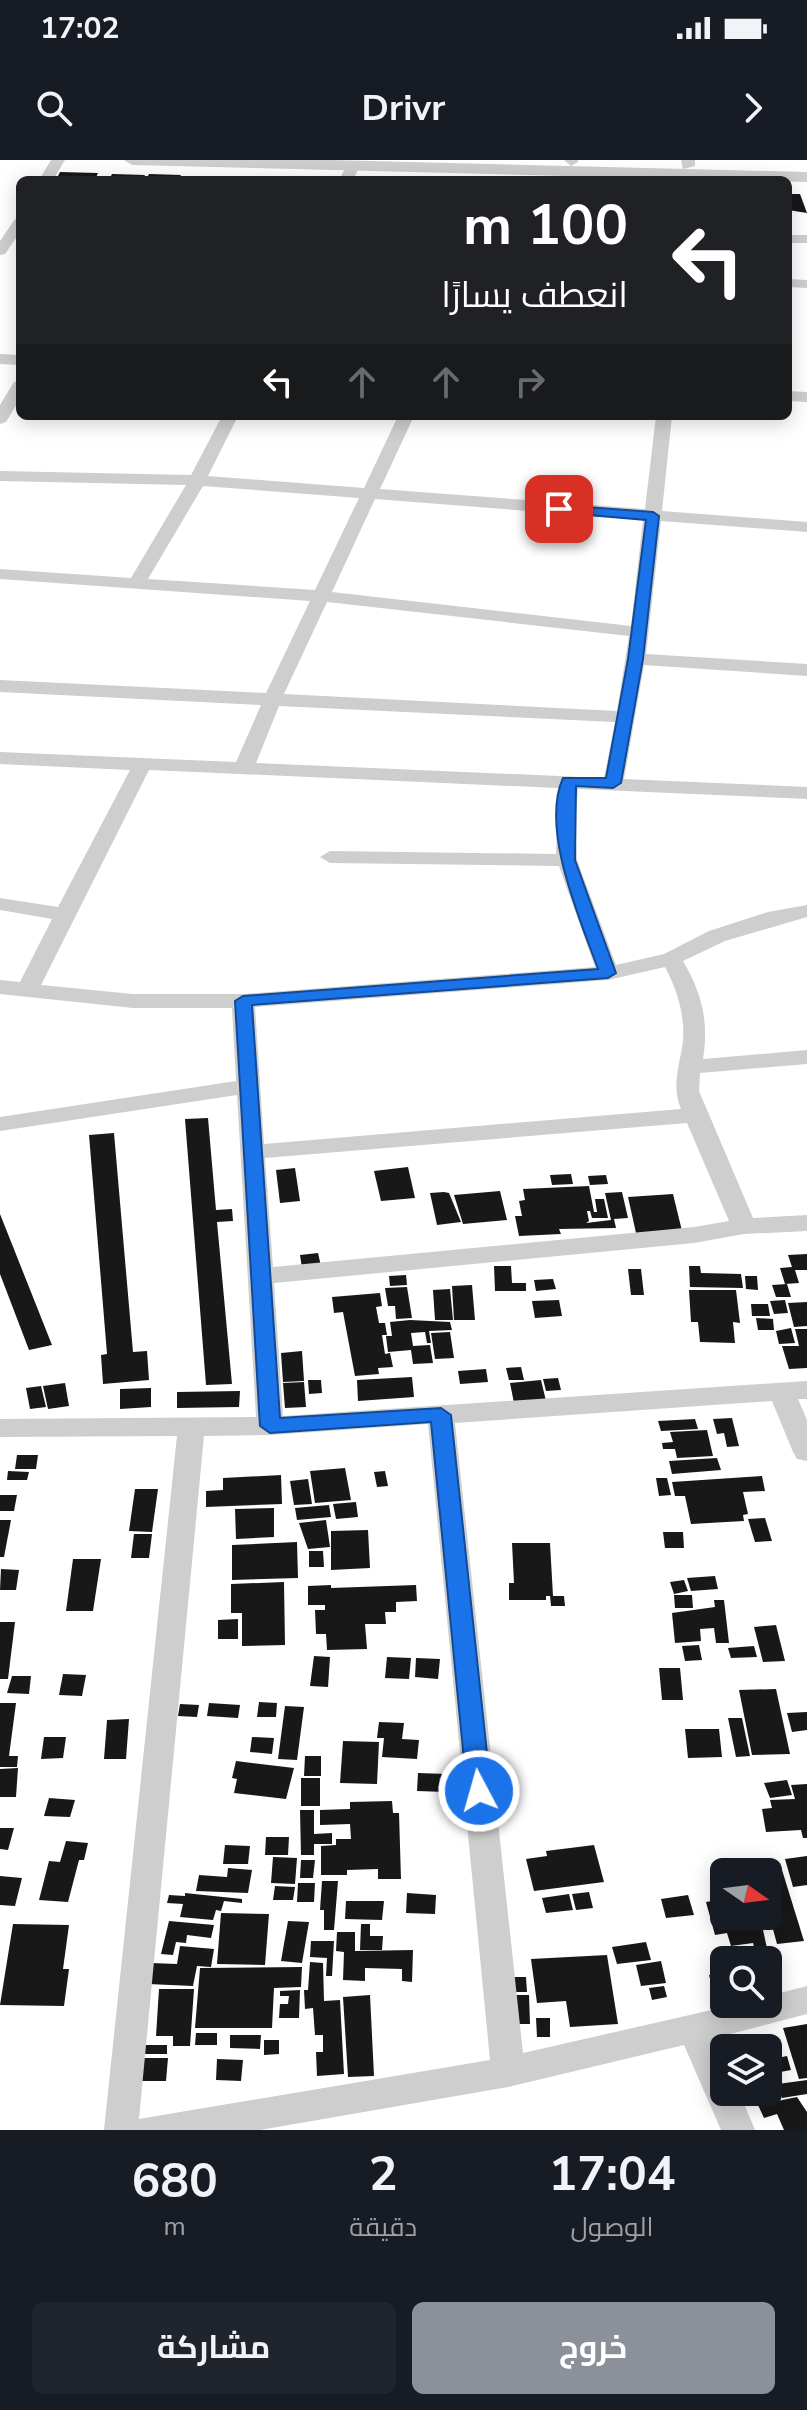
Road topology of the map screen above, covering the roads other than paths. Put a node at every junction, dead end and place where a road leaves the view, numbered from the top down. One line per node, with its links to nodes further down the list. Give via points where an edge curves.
1 (132, 160): 6 (street)
2 (471, 160): 3 (street)
3 (571, 161): 5 (street)
4 (807, 169): 5 (street)
5 (681, 170): 6 (street); 7 (street)
6 (350, 173)
7 (789, 176)
8 (16, 227): 9 (street)
9 (0, 251)
10 (16, 392): 11 (street)
11 (0, 419)
12 (228, 420): 16 (street)
13 (404, 420): 17 (street)
14 (664, 420): 18 (street)
15 (0, 476): 16 (street)
16 (197, 480): 17 (street); 21 (street)
17 (370, 494): 18 (street); 22 (street)
18 (653, 516): 19 (street); 23 (street)
19 (807, 527)
20 (0, 574): 21 (street)
21 (137, 582): 22 (street)
22 (321, 596): 23 (street); 27 (street)
23 (639, 632): 24 (street)
24 (636, 659): 25 (street); 28 (street)
25 (807, 670)
26 (0, 686): 27 (street)
27 (273, 698): 28 (street); 31 (street)
28 (626, 717): 33 (street)
29 (0, 758): 30 (street)
30 (143, 763): 31 (street); 39 (street)
31 (244, 768): 32 (street)
32 (569, 781): 33 (street); 36 (street)
33 (613, 783): 34 (street)
34 (807, 793)
35 (330, 857): 36 (street)
36 (567, 860): 41 (street)
37 (0, 904): 39 (street)
38 (807, 911): 40 (street, via 717,936)
39 (65, 915): 43 (street)
40 (671, 959): 41 (street); 46 (street, via 693,1005)
41 (608, 973): 44 (street)
42 (0, 987): 43 (street)
43 (26, 992): 44 (street, via 133,1001)
44 (243, 1001): 47 (street)
45 (807, 1057): 46 (street)
46 (688, 1067): 48 (street)
47 (248, 1086): 49 (street); 50 (street)
48 (693, 1115): 50 (street); 52 (street)
49 (0, 1124)
50 (254, 1152): 53 (street)
51 (807, 1223): 52 (street)
52 (744, 1226): 53 (street)
53 (261, 1276): 56 (street)
54 (794, 1391): 55 (street); 59 (street)
55 (441, 1415): 56 (street); 62 (street)
56 (270, 1426): 57 (street)
57 (191, 1427): 58 (street); 64 (street)
58 (0, 1428)
59 (807, 1452)
60 (807, 2000): 61 (street)
61 (694, 2029): 62 (street); 66 (street)
62 (508, 2073): 63 (street)
63 (210, 2126): 65 (street)
64 (121, 2130)
65 (151, 2130)
66 (738, 2130)

